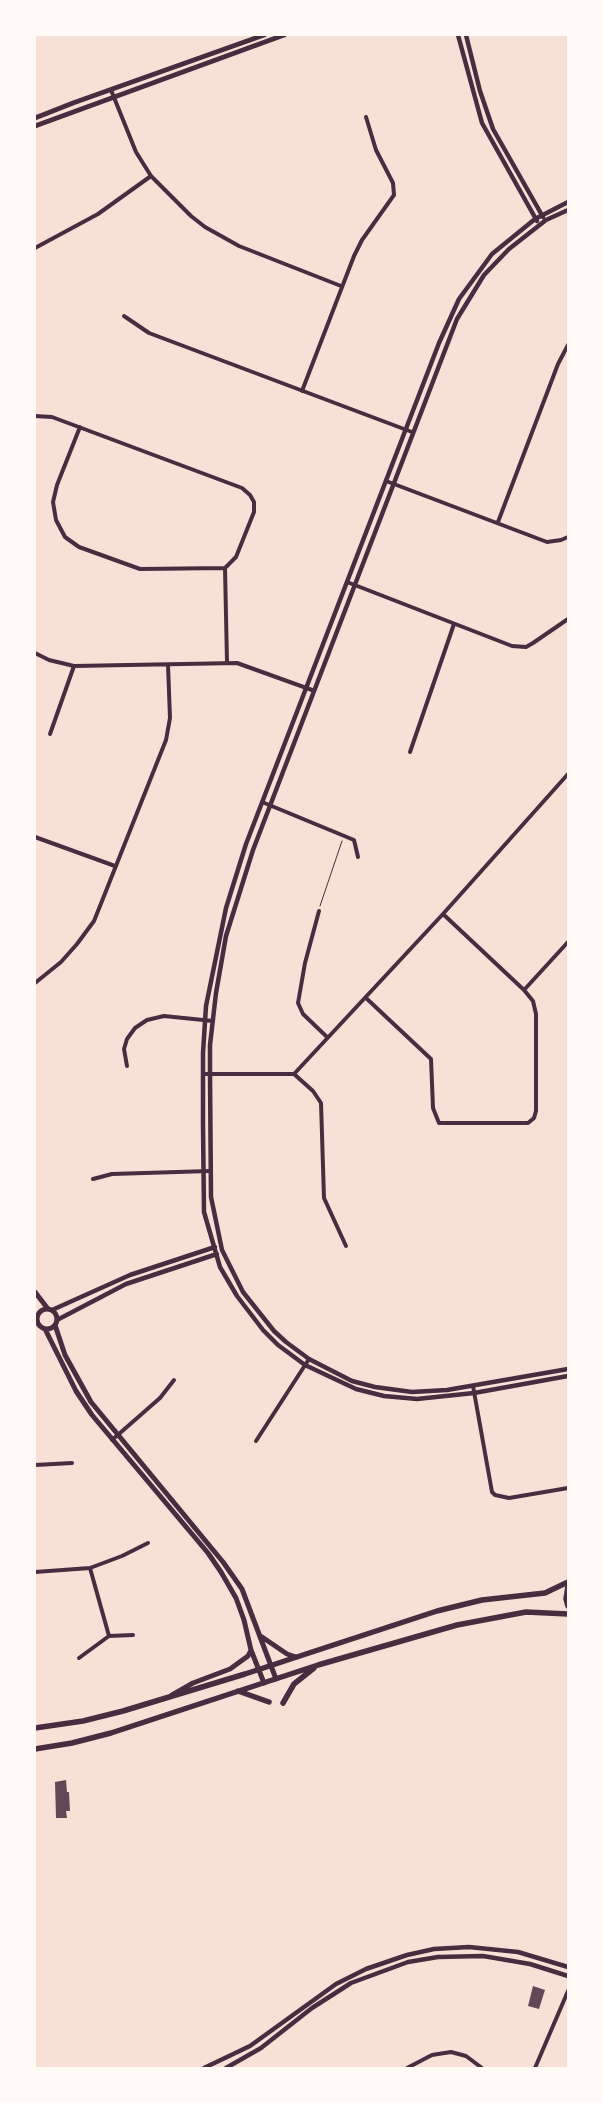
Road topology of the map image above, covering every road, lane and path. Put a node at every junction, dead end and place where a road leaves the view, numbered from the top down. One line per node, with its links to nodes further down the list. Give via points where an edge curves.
1 (264, 35): 5 (main road)
2 (284, 35): 6 (main road)
3 (458, 35): 14 (street, via 482,123)
4 (466, 35): 13 (street, via 493,129)
5 (111, 90): 6 (street); 8 (main road)
6 (114, 96): 9 (main road); 10 (street, via 136,152)
7 (366, 117): 18 (street, via 376,150 393,183 394,195 362,240)
8 (35, 118)
9 (35, 126)
10 (151, 176): 17 (street, via 98,214); 18 (street, via 179,206 216,234)
11 (568, 202): 13 (street)
12 (568, 210): 15 (street)
13 (542, 215): 14 (street); 15 (street)
14 (535, 219): 16 (street); 24 (street, via 492,254 459,298)
15 (546, 220): 16 (street)
16 (539, 224): 25 (street, via 497,260 464,305)
17 (35, 248)
18 (341, 286): 21 (street)
19 (124, 316): 21 (street, via 149,333)
20 (568, 346): 28 (street, via 558,364)
21 (302, 391): 24 (street)
22 (35, 416): 23 (street, via 52,416)
23 (80, 427): 30 (street, via 242,488 250,495 254,512 236,557); 30 (street, via 53,502 56,520 65,537 79,547 140,569)
24 (406, 430): 25 (street); 26 (street)
25 (412, 432): 27 (street)
26 (386, 481): 27 (street); 31 (street)
27 (393, 483): 28 (street); 32 (street)
28 (498, 522): 29 (street, via 547,542)
29 (568, 537)
30 (225, 568): 36 (street)
31 (347, 582): 32 (street); 39 (street)
32 (353, 585): 34 (street); 40 (street)
33 (568, 619): 34 (street, via 533,643 519,647)
34 (454, 624): 42 (street)
35 (35, 653): 38 (street)
36 (228, 662): 37 (street); 39 (street)
37 (168, 665): 38 (street); 49 (street, via 170,718 166,740)
38 (74, 666): 41 (street)
39 (306, 688): 40 (street); 44 (street)
40 (312, 690): 45 (street)
41 (50, 734)
42 (410, 752)
43 (568, 774): 51 (street)
44 (262, 802): 45 (street); 56 (street, via 226,908)
45 (268, 805): 46 (street); 57 (street, via 226,936)
46 (344, 836): 48 (street, via 354,840); 50 (path)
47 (35, 837): 49 (street)
48 (358, 857)
49 (116, 866): 53 (street, via 86,932 61,962)
50 (319, 910): 58 (street, via 298,1003 303,1014)
51 (443, 914): 54 (street); 55 (street)
52 (568, 942): 54 (street)
53 (35, 983)
54 (524, 990): 55 (street, via 536,1009 536,1105 534,1118 521,1125 439,1123 433,1108 431,1059)
55 (366, 998): 58 (street)
56 (205, 1020): 57 (street); 59 (street, via 164,1016 147,1020 134,1028 127,1039 124,1048); 60 (street)
57 (213, 1021): 61 (street)
58 (327, 1037): 62 (street)
59 (127, 1066)
60 (204, 1074): 61 (street); 63 (street)
61 (210, 1074): 62 (street); 64 (street)
62 (294, 1074): 66 (street, via 321,1103 324,1198)
63 (203, 1171): 64 (street); 65 (street, via 112,1174); 67 (street, via 204,1212)
64 (210, 1171): 68 (street, via 212,1206)
65 (93, 1179)
66 (346, 1246)
67 (214, 1248): 68 (street); 69 (street); 71 (street, via 130,1275)
68 (222, 1249): 69 (street); 75 (street, via 235,1279 254,1308 274,1331)
69 (216, 1255): 73 (street, via 126,1284); 76 (street, via 248,1311 278,1345)
70 (35, 1292): 71 (main road)
71 (50, 1310): 72 (main road); 73 (main road)
72 (36, 1313): 74 (main road, via 38,1325)
73 (56, 1322): 74 (main road); 82 (main road, via 75,1374 91,1402)
74 (45, 1330): 83 (main road, via 76,1391)
75 (309, 1359): 76 (street); 80 (street, via 352,1381 375,1387 412,1392)
76 (305, 1366): 81 (street, via 339,1383 384,1396 431,1399); 84 (street)
77 (568, 1369): 80 (street)
78 (568, 1376): 81 (street)
79 (174, 1380): 82 (street, via 160,1398)
80 (472, 1386): 81 (street)
81 (474, 1393): 87 (street, via 492,1492 509,1498)
82 (118, 1435): 83 (street); 97 (main road, via 231,1572 242,1589)
83 (112, 1440): 98 (main road, via 221,1572 244,1620)
84 (256, 1441)
85 (72, 1463): 86 (street)
86 (35, 1465)
87 (568, 1488)
88 (148, 1543): 89 (street)
89 (90, 1568): 90 (street); 96 (street)
90 (35, 1572)
91 (568, 1582): 100 (main road, via 545,1593 482,1600 437,1611)
92 (568, 1586): 93 (main road)
93 (568, 1606)
94 (568, 1614): 101 (main road, via 536,1611 490,1618)
95 (133, 1635): 96 (street)
96 (109, 1636): 99 (street)
97 (261, 1637): 100 (main road); 102 (main road)
98 (251, 1650): 103 (main road); 107 (main road, via 230,1669 193,1683)
99 (79, 1658)
100 (296, 1658): 102 (main road)
101 (318, 1665): 104 (main road); 109 (main road, via 294,1684)
102 (271, 1666): 103 (main road); 104 (main road)
103 (260, 1670): 105 (main road); 107 (main road)
104 (276, 1679): 105 (main road)
105 (264, 1683): 106 (main road)
106 (237, 1691): 108 (main road); 111 (main road, via 102,1735)
107 (163, 1700): 110 (main road, via 103,1716)
108 (269, 1702)
109 (283, 1703)
110 (35, 1728)
111 (35, 1749)
112 (568, 1967): 115 (street, via 518,1952 469,1947 407,1955 336,1984 250,2046)
113 (568, 1976): 116 (street, via 530,1964 483,1956 438,1957 408,1962 351,1983 312,2008 261,2048)
114 (568, 1991): 119 (street)
115 (204, 2068)
116 (226, 2068)
117 (407, 2068): 118 (street, via 432,2055 451,2052 466,2056)
118 (482, 2068)
119 (535, 2068)

